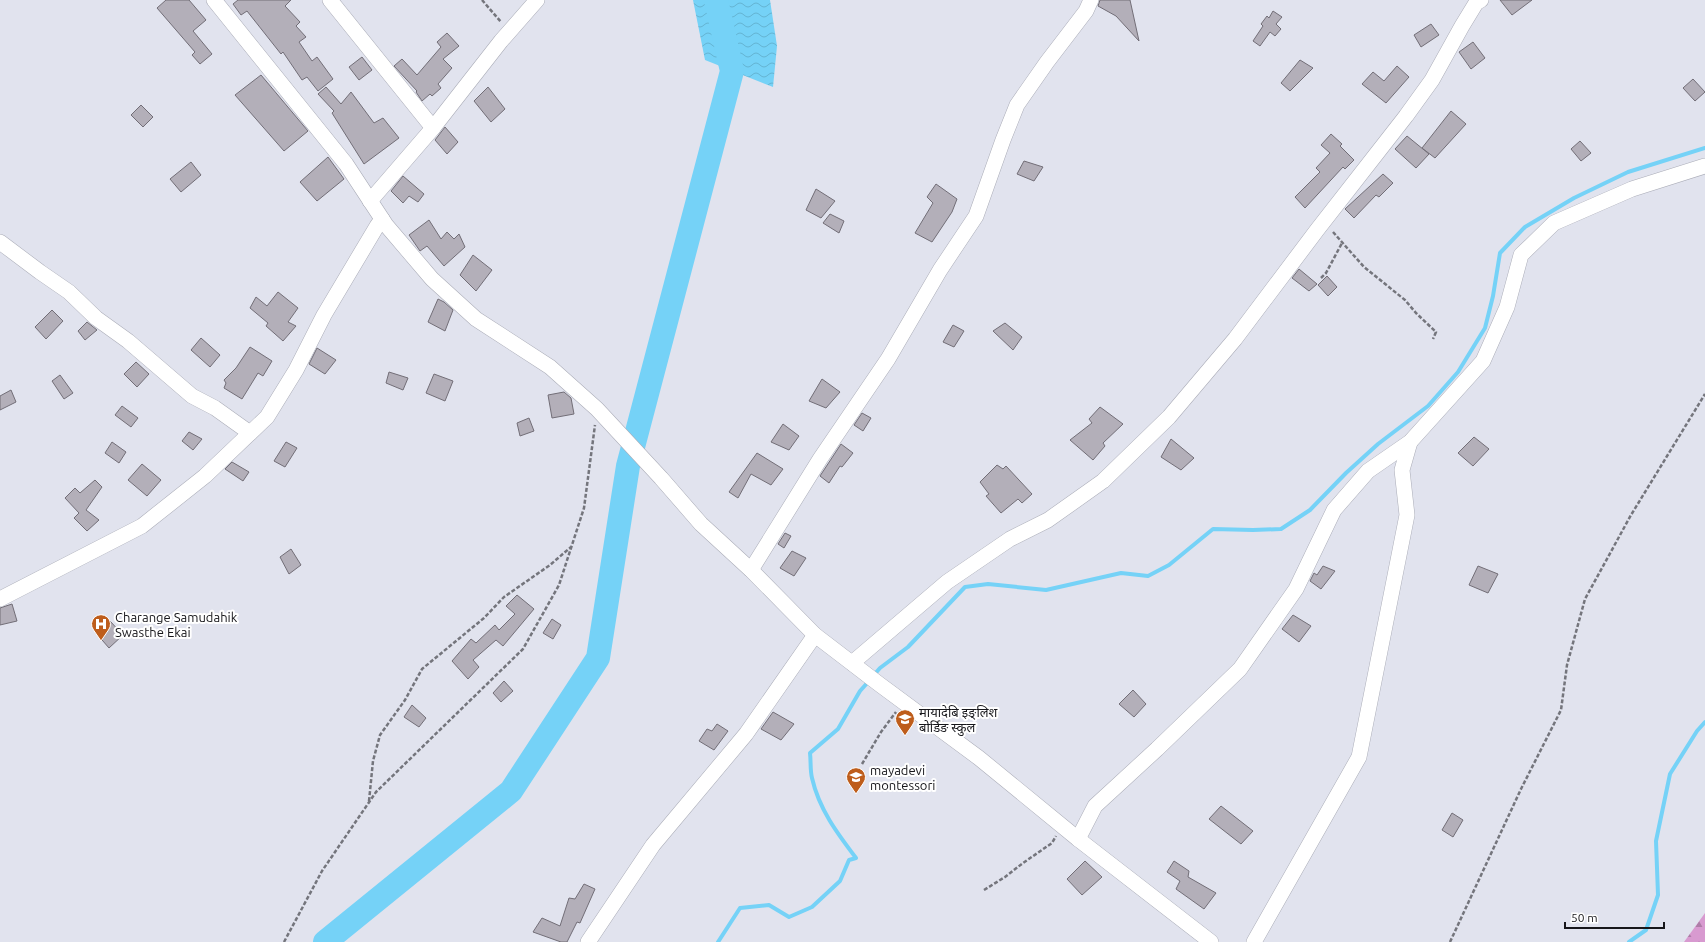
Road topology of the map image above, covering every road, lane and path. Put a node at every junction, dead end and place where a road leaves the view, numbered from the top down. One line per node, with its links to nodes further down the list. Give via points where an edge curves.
1 (214, 0): 10 (street, via 346,164)
2 (330, 0): 8 (street)
3 (482, 0): 7 (path)
4 (537, 0): 7 (street)
5 (1091, 0): 22 (street, via 1086,11 1017,105 976,216 940,270 888,359 822,456)
6 (1480, 0): 12 (street, via 1462,26 1432,80)
7 (510, 32): 8 (street)
8 (433, 128): 10 (street)
9 (1705, 166): 20 (street, via 1632,189 1554,223 1521,255 1507,307 1483,361)
10 (370, 201): 11 (street)
11 (382, 219): 18 (street, via 437,284 476,318 550,367); 19 (street, via 324,315 296,370 267,417)
12 (1323, 222): 14 (path); 25 (street, via 1235,339 1174,411 1103,481 1048,520 1010,539 947,582)
13 (0, 242): 19 (street, via 68,292 192,396 215,408)
14 (1342, 243): 15 (path); 16 (path, via 1364,268 1405,300 1436,332)
15 (1321, 278)
16 (1432, 339)
17 (1705, 394): 36 (path, via 1631,515 1585,600 1567,665 1561,710)
18 (602, 414): 21 (path, via 584,508); 22 (street, via 701,524)
19 (250, 433): 23 (street, via 205,476 142,526)
20 (1410, 442): 30 (street, via 1368,471 1334,510 1296,588 1240,669 1095,806); 35 (street, via 1402,470 1407,515 1359,756)
21 (571, 546): 28 (path, via 559,585 522,649 376,792); 28 (path, via 550,565 504,597 484,618 422,670 405,700 380,735 373,760)
22 (751, 570): 24 (street)
23 (0, 599)
24 (816, 635): 25 (street); 33 (street, via 746,734 653,845)
25 (857, 667): 26 (street)
26 (903, 702): 27 (path); 29 (street)
27 (862, 764)
28 (369, 803): 32 (path, via 322,871)
29 (1061, 825): 30 (street); 31 (path, via 1052,843)
30 (1078, 839): 34 (street)
31 (984, 890)
32 (284, 942)
33 (588, 942)
34 (1211, 942)
35 (1254, 942)
36 (1450, 942)

